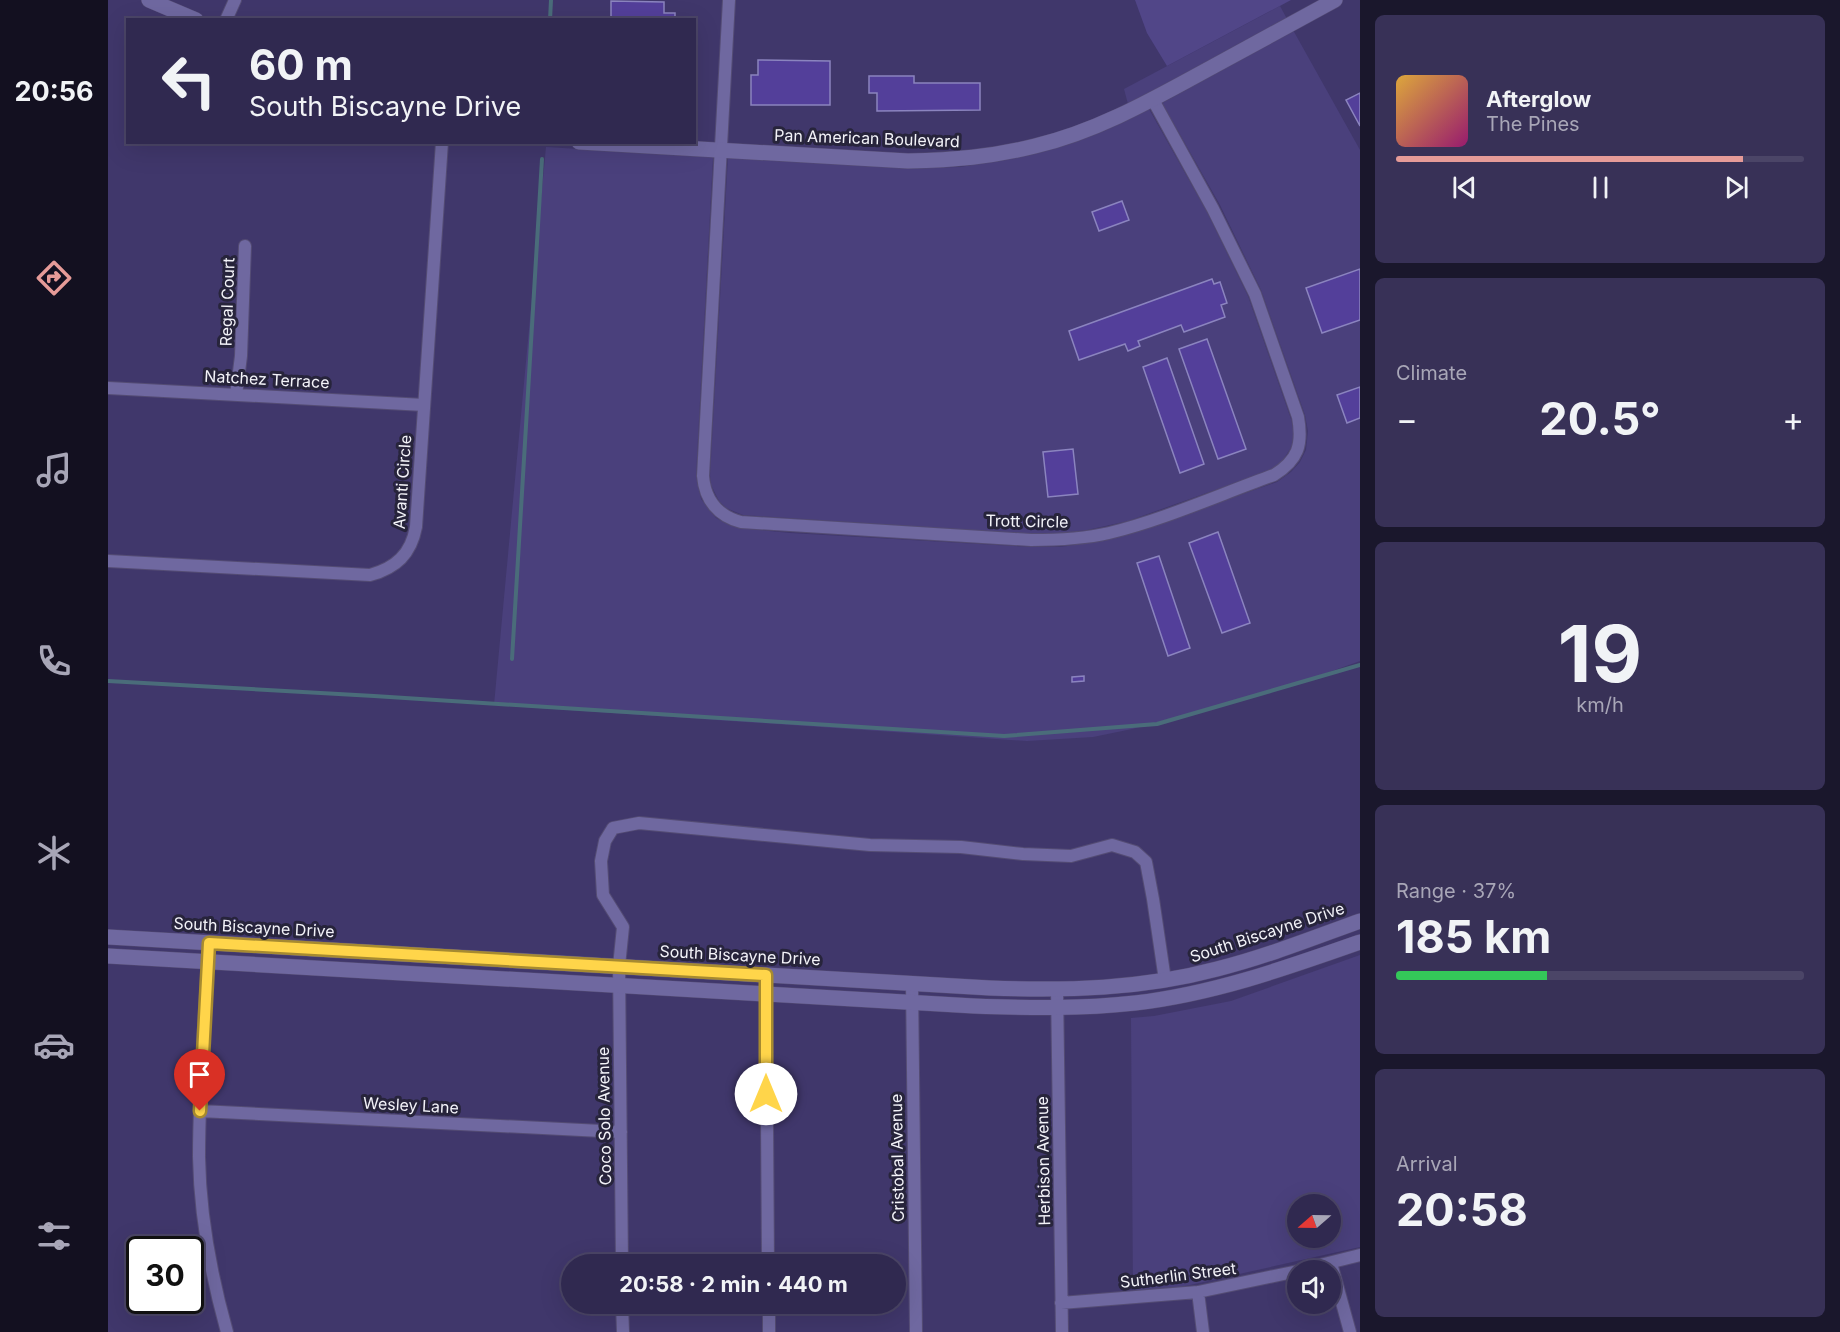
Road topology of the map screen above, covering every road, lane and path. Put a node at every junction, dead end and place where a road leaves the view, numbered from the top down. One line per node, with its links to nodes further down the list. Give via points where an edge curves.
1 (149, 0): 5 (street)
2 (235, 0): 6 (street)
3 (729, 0): 10 (street, Trott Circle)
4 (1335, 0): 7 (street, Pan American Boulevard)
5 (191, 18)
6 (227, 18)
7 (1153, 100): 10 (street, Pan American Boulevard, via 1082,132 1037,146 962,160 908,161); 10 (street, Trott Circle, via 1255,294 1298,417 1301,438 1293,460 1274,476 1130,527 1088,537 1031,540 791,526 733,519 713,506 703,476)
8 (442, 144): 14 (street, Avanti Circle)
9 (611, 144): 10 (street, Pan American Boulevard)
10 (721, 151)
11 (245, 246): 13 (street, Regal Court)
12 (108, 388): 13 (street, Natchez Terrace)
13 (236, 394): 14 (street, Natchez Terrace)
14 (424, 405): 15 (street, Avanti Circle, via 414,538 404,556 384,572 350,576)
15 (108, 561)
16 (1360, 921): 24 (street, South Biscayne Drive, via 1241,963)
17 (108, 937): 19 (street, South Biscayne Drive)
18 (1360, 942): 30 (street, via 1273,973 1200,992 1136,1003)
19 (209, 943): 21 (street); 22 (street, South Biscayne Drive)
20 (108, 956): 21 (street)
21 (208, 962): 26 (street); 31 (street)
22 (619, 966): 23 (street, South Biscayne Drive); 24 (street, Coco Solo Avenue, via 623,927 603,895 601,861 605,841 613,828 639,823 870,845 961,847 1023,854 1071,856 1112,845 1135,852 1146,862); 26 (street, Coco Solo Avenue)
23 (766, 975): 25 (street, South Biscayne Drive); 28 (street)
24 (1164, 980): 27 (street, South Biscayne Drive)
25 (912, 983): 27 (street, South Biscayne Drive); 29 (street, Cristobal Avenue)
26 (619, 985): 28 (street); 32 (street, Coco Solo Avenue)
27 (1057, 989): 30 (street, Herbison Avenue)
28 (766, 993): 29 (street); 34 (street)
29 (912, 1002): 30 (street); 46 (street, Cristobal Avenue)
30 (1058, 1009): 40 (street, Herbison Avenue)
31 (200, 1111): 32 (street, Wesley Lane); 43 (street, via 202,1206)
32 (621, 1132): 33 (street, Coco Solo Avenue)
33 (622, 1254)
34 (768, 1254)
35 (1360, 1255): 36 (street, Sutherlin Street)
36 (1341, 1260)
37 (1287, 1273): 38 (street, Sutherlin Street)
38 (1198, 1292): 40 (street, Sutherlin Street); 48 (street)
39 (1341, 1299): 49 (street)
40 (1061, 1303): 47 (street, Herbison Avenue)
41 (622, 1314): 44 (street)
42 (769, 1314): 45 (street)
43 (227, 1332)
44 (623, 1332)
45 (769, 1332)
46 (916, 1332)
47 (1062, 1332)
48 (1203, 1332)
49 (1350, 1332)

